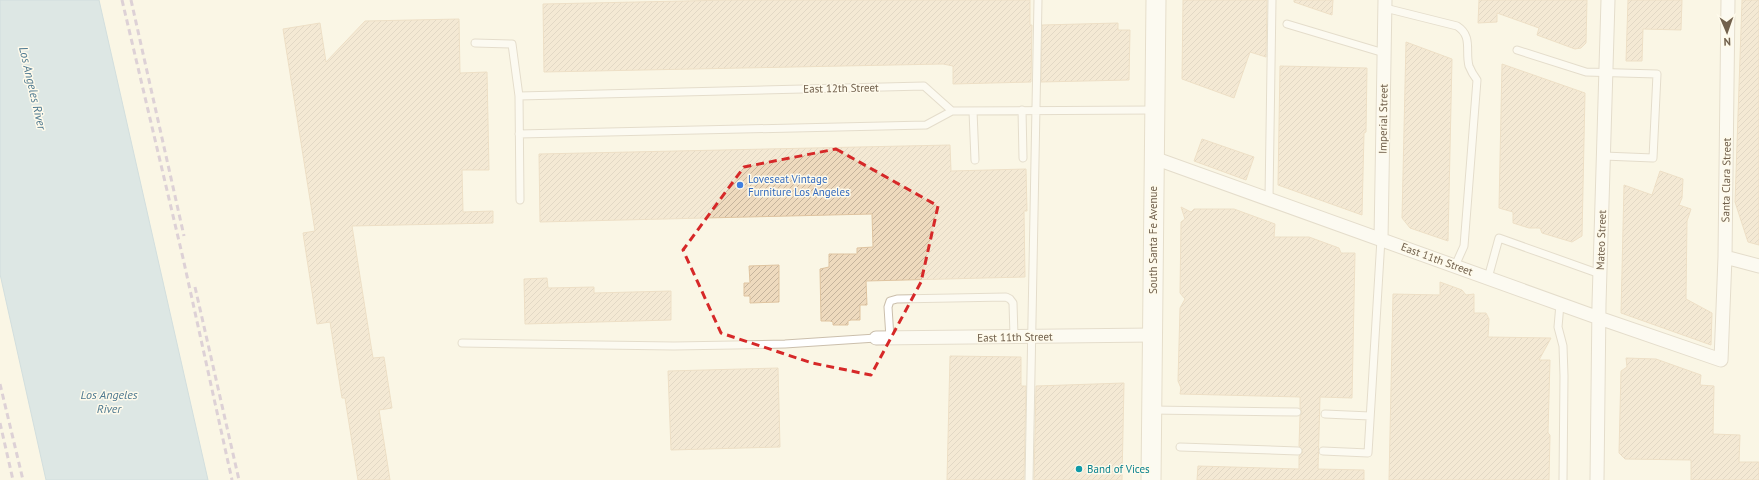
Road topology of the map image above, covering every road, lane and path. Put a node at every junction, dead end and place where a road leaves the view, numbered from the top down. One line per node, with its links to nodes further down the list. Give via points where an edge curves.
1 (1038, 0): 14 (lane)
2 (1156, 0): 15 (main road, South Santa Fe Avenue)
3 (1272, 0): 23 (lane)
4 (1608, 0): 11 (street, Mateo Street)
5 (1728, 0): 26 (street, Santa Clara Street)
6 (1385, 4): 10 (street, Imperial Street); 27 (lane, via 1457,26 1467,36 1470,69 1477,80 1464,246)
7 (1287, 24): 10 (lane)
8 (475, 43): 12 (lane, via 512,44)
9 (1517, 50): 11 (lane, via 1586,72)
10 (1384, 53): 25 (street, Imperial Street)
11 (1606, 74): 19 (street, Mateo Street); 19 (lane, via 1657,74 1653,158)
12 (519, 96): 16 (lane, East 12th Street, via 924,86); 18 (lane)
13 (1022, 110): 14 (lane); 17 (lane); 20 (lane)
14 (1034, 110): 15 (lane); 35 (lane)
15 (1154, 110): 21 (main road, South Santa Fe Avenue)
16 (952, 111): 17 (lane); 18 (lane, via 926,125)
17 (973, 111): 22 (lane)
18 (519, 134): 24 (lane)
19 (1604, 156): 29 (street, Mateo Street)
20 (1023, 158)
21 (1154, 158): 23 (street, East 11th Street); 33 (main road, South Santa Fe Avenue)
22 (975, 160)
23 (1268, 198): 25 (street, East 11th Street)
24 (520, 200)
25 (1381, 239): 27 (street, East 11th Street); 43 (lane)
26 (1725, 257): 28 (street); 39 (street, Santa Clara Street)
27 (1455, 266): 30 (street, East 11th Street)
28 (1759, 266)
29 (1600, 274): 30 (lane, via 1499,238); 32 (street, Mateo Street)
30 (1488, 278): 31 (street, East 11th Street)
31 (1560, 304): 32 (street, East 11th Street); 49 (lane, via 1558,327 1563,346 1564,376)
32 (1599, 318): 39 (street, East 11th Street); 50 (street, Mateo Street)
33 (1152, 335): 35 (street, East 11th Street); 40 (main road, South Santa Fe Avenue)
34 (1014, 336): 35 (street, East 11th Street); 37 (street, East 11th Street); 37 (lane, via 1013,303 1006,297 890,301)
35 (1033, 336): 47 (lane)
36 (876, 338): 37 (street, East 11th Street); 38 (lane, via 785,344 674,346)
37 (890, 338)
38 (462, 343)
39 (1720, 360)
40 (1152, 410): 41 (lane); 48 (main road, South Santa Fe Avenue)
41 (1297, 412)
42 (1325, 414): 43 (lane)
43 (1370, 416): 46 (lane, via 1368,453)
44 (1180, 447): 45 (lane)
45 (1298, 450)
46 (1323, 451)
47 (1029, 480)
48 (1151, 480)
49 (1563, 480)
50 (1597, 480)

